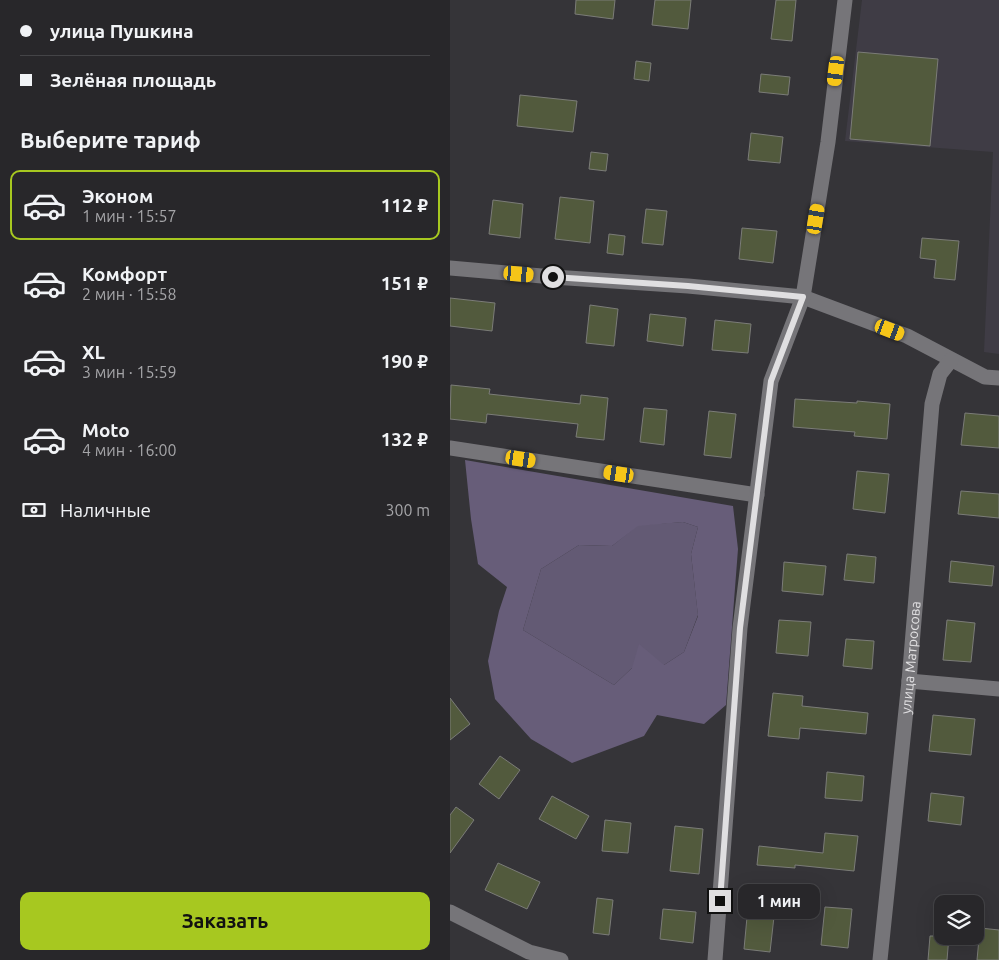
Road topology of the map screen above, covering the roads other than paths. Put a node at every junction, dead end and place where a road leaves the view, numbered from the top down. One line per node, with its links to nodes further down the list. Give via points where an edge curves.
1 (845, 0): 3 (street, via 828,142)
2 (450, 268): 3 (street)
3 (803, 297): 4 (street, via 907,336); 7 (street, via 771,381)
4 (951, 360): 5 (street, via 985,377); 8 (street, улица Матросова, via 940,374 932,404)
5 (999, 378)
6 (450, 448): 7 (street)
7 (757, 495): 12 (street, via 740,628)
8 (909, 682): 9 (street); 13 (street, улица Матросова)
9 (999, 689)
10 (450, 912): 11 (street, via 529,952)
11 (561, 960)
12 (716, 960)
13 (880, 960)

